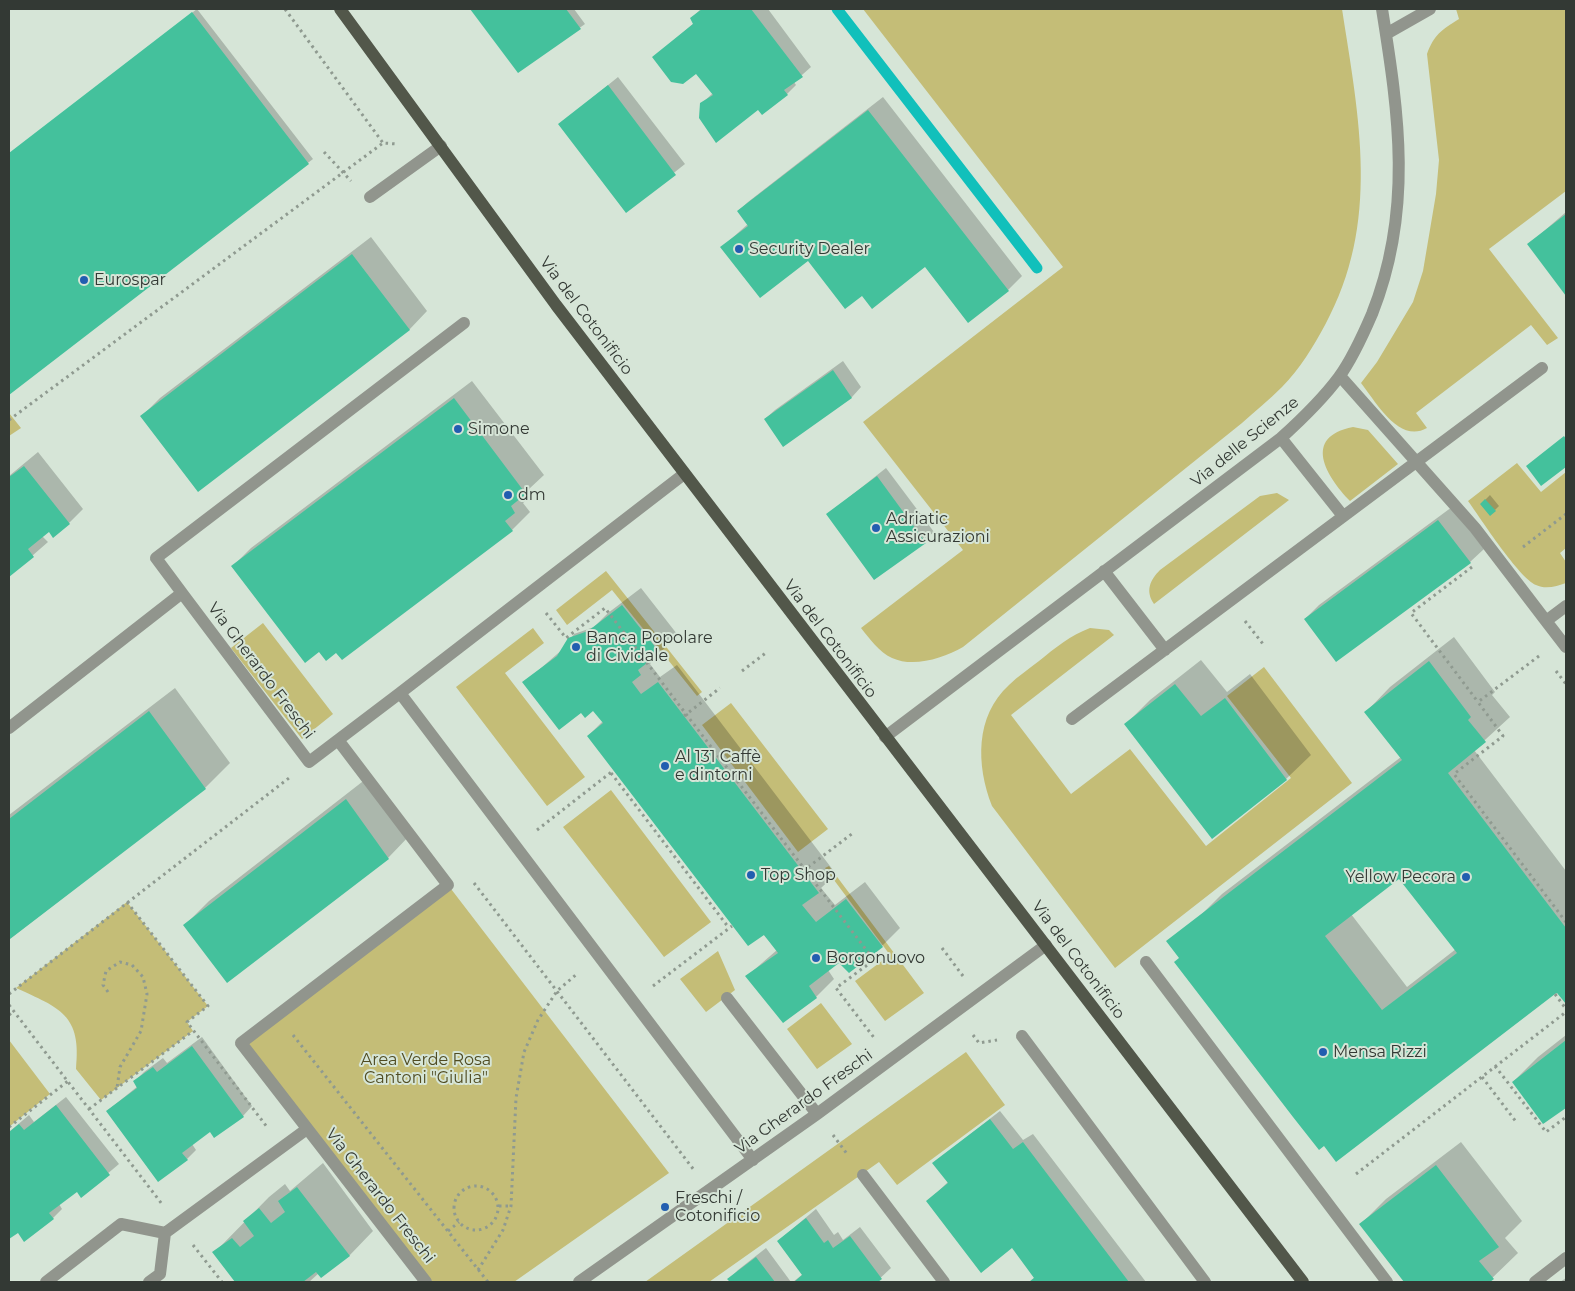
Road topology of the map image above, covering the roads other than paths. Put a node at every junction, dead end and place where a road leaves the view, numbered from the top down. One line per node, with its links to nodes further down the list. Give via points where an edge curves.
1 (340, 9): 5 (main road, Via del Cotonificio)
2 (1382, 9): 4 (street, Via delle Scienze)
3 (1430, 9): 4 (street)
4 (1386, 34): 9 (street, Via delle Scienze, via 1400,171 1398,211 1393,248 1381,290 1364,332)
5 (441, 146): 6 (street); 12 (main road, Via del Cotonificio)
6 (370, 198)
7 (464, 322): 15 (street, Via Gherardo Freschi, via 156,558)
8 (1542, 368): 11 (street)
9 (1340, 376): 10 (street, Via delle Scienze); 11 (street)
10 (1281, 438): 13 (street); 14 (street, Via delle Scienze)
11 (1418, 462): 13 (street); 17 (street)
12 (684, 474): 20 (street); 23 (main road, Via del Cotonificio)
13 (1343, 516): 19 (street)
14 (1104, 571): 19 (street); 23 (street, Via delle Scienze)
15 (182, 593): 22 (street); 24 (street, Via Gherardo Freschi, via 309,762)
16 (1566, 606): 17 (street)
17 (1546, 621): 18 (street)
18 (1566, 648)
19 (1165, 650): 21 (street)
20 (400, 693): 24 (street); 31 (street)
21 (1072, 719)
22 (9, 728)
23 (885, 737): 25 (main road, Via del Cotonificio)
24 (338, 740): 30 (street, Via Gherardo Freschi, via 448,886 241,1043)
25 (1046, 945): 29 (street, Via Gherardo Freschi); 41 (main road, Via del Cotonificio)
26 (1146, 962): 42 (street)
27 (727, 998): 29 (street)
28 (1022, 1036): 40 (street)
29 (817, 1114): 31 (street, Via Gherardo Freschi)
30 (307, 1129): 33 (street, Via Gherardo Freschi); 37 (street, Via Gherardo Freschi)
31 (753, 1160): 38 (street, Via Gherardo Freschi)
32 (862, 1175): 39 (street)
33 (165, 1233): 35 (street, via 122,1224); 36 (street, via 160,1274)
34 (1566, 1258): 43 (street)
35 (46, 1282)
36 (149, 1282)
37 (426, 1282)
38 (579, 1282)
39 (944, 1282)
40 (1206, 1282)
41 (1303, 1282)
42 (1387, 1282)
43 (1535, 1282)

